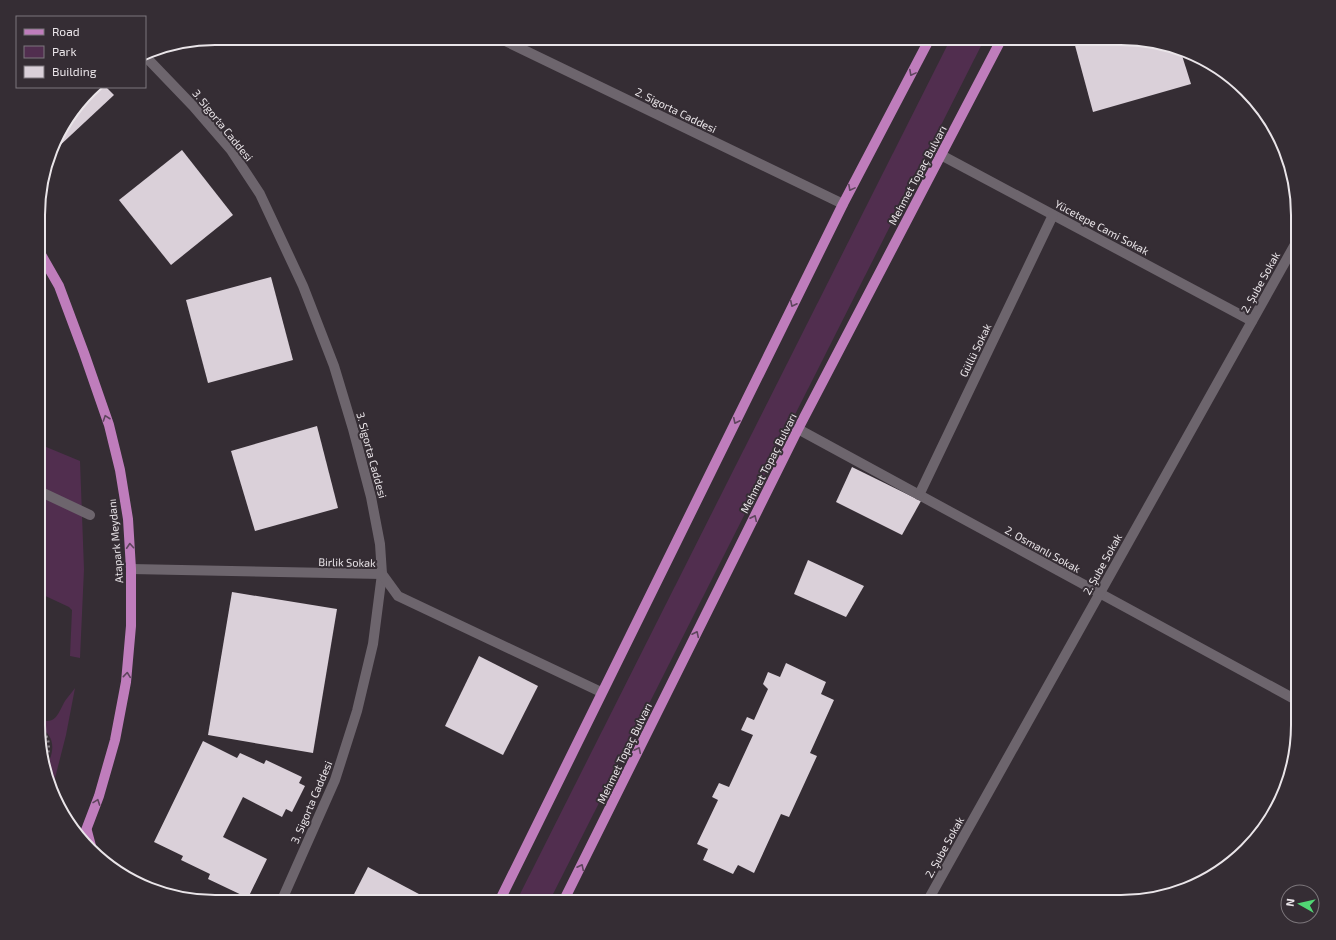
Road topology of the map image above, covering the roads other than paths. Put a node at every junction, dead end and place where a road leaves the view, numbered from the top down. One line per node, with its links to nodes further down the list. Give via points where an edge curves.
1 (514, 45): 6 (street, 2. Sigorta Caddesi)
2 (926, 45): 6 (main road, one-way to 6)
3 (998, 45): 5 (main road, Mehmet Topaç Bulvarı)
4 (148, 59): 16 (street, 3. Sigorta Caddesi, via 193,106 230,150 260,194 303,286 334,366 353,429 369,489 380,544)
5 (941, 155): 7 (street, Yücetepe Cami Sokak); 11 (main road, Mehmet Topaç Bulvarı)
6 (843, 204): 18 (main road, one-way to 18)
7 (1053, 215): 10 (street, Yücetepe Cami Sokak); 13 (street, Güllü Sokak)
8 (1291, 251): 10 (street, 2. Şube Sokak)
9 (45, 260): 15 (main road, Atapark Meydanı, one-way to 9, via 128,519 109,425 59,286)
10 (1252, 321): 17 (street, 2. Şube Sokak)
11 (798, 429): 13 (street, 2. Osmanlı Sokak); 23 (main road, Mehmet Topaç Bulvarı, one-way to 11)
12 (45, 493): 14 (street)
13 (919, 495): 17 (street, 2. Osmanlı Sokak)
14 (90, 515)
15 (131, 569): 16 (street, Birlik Sokak); 20 (main road, Atapark Meydanı, one-way to 15, via 100,796 115,740 126,682 131,626)
16 (382, 574): 18 (street, Birlik Sokak, via 398,596); 21 (street, 3. Sigorta Caddesi, via 373,644 336,780)
17 (1100, 593): 19 (street, 2. Osmanlı Sokak); 24 (street, 2. Şube Sokak)
18 (602, 692): 22 (main road)
19 (1291, 697)
20 (85, 835)
21 (284, 895)
22 (502, 895)
23 (566, 895)
24 (931, 895)

